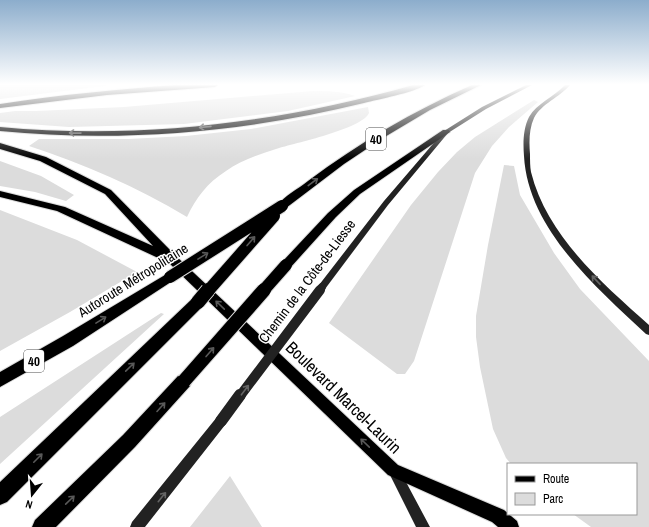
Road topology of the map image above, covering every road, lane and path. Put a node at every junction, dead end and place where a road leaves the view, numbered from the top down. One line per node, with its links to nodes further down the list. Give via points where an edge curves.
1 (322, 110): 5 (highway, one-way to 5, via 254,121 162,131 76,133)
2 (427, 110): 9 (highway, 40, one-way to 2, via 347,157)
3 (481, 110): 6 (main road, Chemin de la Côte-de-Liesse)
4 (539, 110): 11 (main road, one-way to 4, via 599,284 569,250 545,215 531,184 526,154 530,122)
5 (0, 128)
6 (446, 132): 15 (highway, one-way to 6, bridge, via 129,441 332,216 357,192); 16 (main road, Chemin de la Côte-de-Liesse, one-way to 6, bridge, via 221,421 386,203)
7 (0, 146): 10 (highway, via 43,159 108,192)
8 (0, 194): 10 (highway, via 61,209)
9 (282, 206): 12 (highway, Autoroute Métropolitaine / 40, one-way to 9, bridge); 14 (highway, one-way to 9, bridge, via 198,302)
10 (173, 260): 13 (main road, Boulevard Marcel-Laurin, one-way to 10)
11 (649, 331)
12 (0, 380)
13 (393, 470): 17 (main road); 18 (main road, Boulevard Marcel-Laurin, via 498,516)
14 (0, 495)
15 (42, 527)
16 (137, 527)
17 (423, 527)
18 (511, 527)

